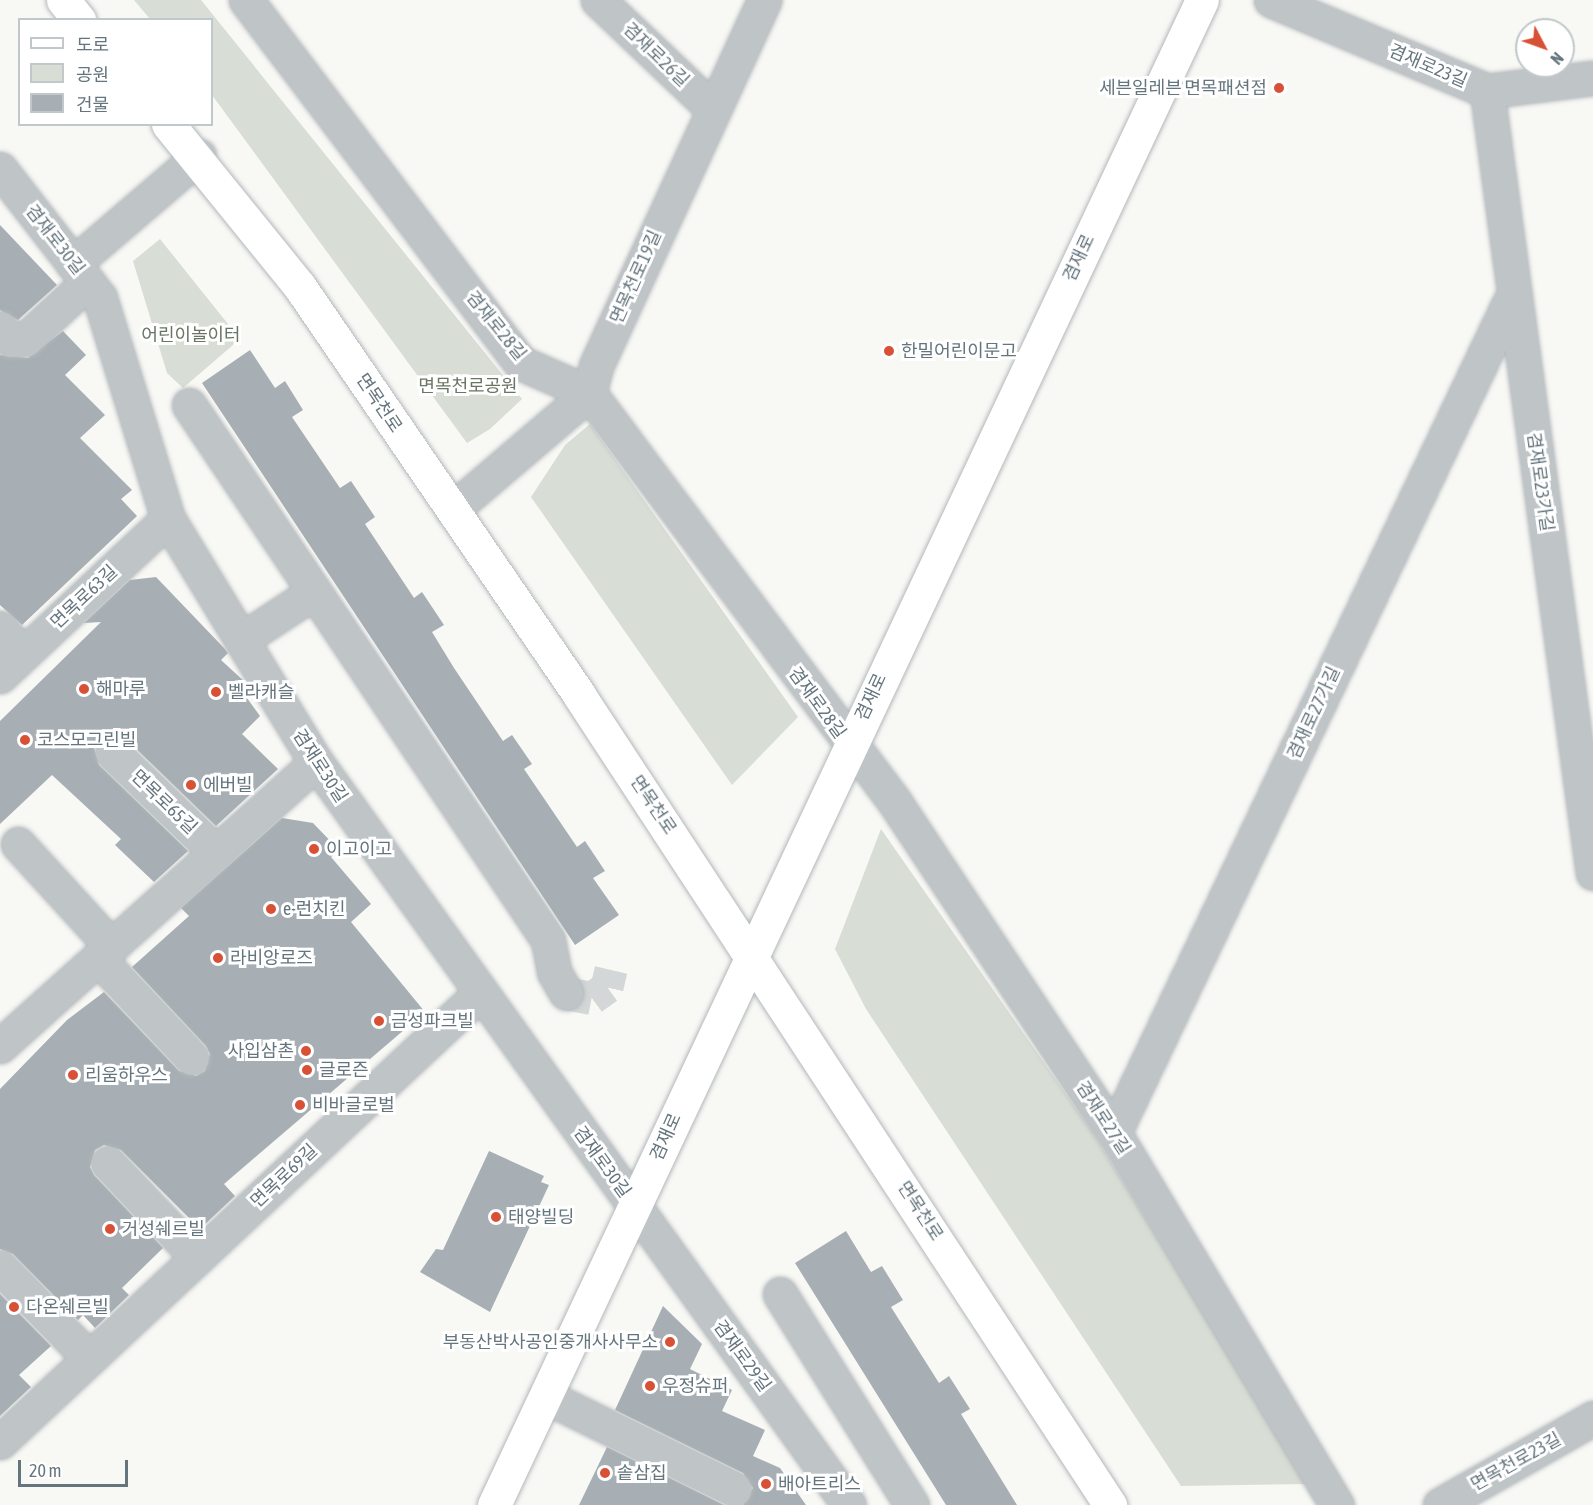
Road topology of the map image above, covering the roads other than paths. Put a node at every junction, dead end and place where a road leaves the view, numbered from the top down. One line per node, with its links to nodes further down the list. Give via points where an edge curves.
1 (63, 0): 7 (main road)
2 (246, 0): 17 (street, 겸재로28길, via 521,363)
3 (598, 0): 10 (street, 겸재로26길)
4 (764, 0): 10 (street, 면목천로19길)
5 (1202, 0): 26 (main road, 겸재로)
6 (1271, 0): 9 (street, 겸재로23길)
7 (77, 18)
8 (1593, 78): 9 (street, 겸재로23길)
9 (1487, 91): 15 (street, 겸재로23가길)
10 (713, 109): 17 (street, 면목천로19길, via 596,366)
11 (170, 126): 12 (main road, 면목천로)
12 (199, 156): 14 (street); 19 (main road, 면목천로, via 300,287)
13 (0, 169): 14 (street, 겸재로30길)
14 (80, 273): 16 (street, 겸재로30길, via 26,339 11,340); 20 (street, 겸재로30길, via 103,305)
15 (1514, 293): 31 (street, 겸재로23가길); 38 (street, 겸재로27가길)
16 (0, 328)
17 (589, 393): 19 (street); 26 (street, 겸재로28길)
18 (189, 405): 21 (street)
19 (452, 510): 32 (main road, 면목천로)
20 (168, 519): 23 (street, 겸재로30길); 24 (street, 면목로63길)
21 (314, 592): 23 (street); 34 (street, via 549,940 554,972)
22 (0, 628): 24 (street)
23 (241, 640): 28 (street, 겸재로30길)
24 (24, 654): 25 (street, 면목로63길)
25 (0, 676)
26 (848, 745): 32 (main road, 겸재로); 38 (street, 겸재로27길, via 894,801)
27 (112, 752): 30 (street, 면목로65길)
28 (316, 762): 30 (street); 35 (street, 겸재로30길)
29 (18, 844): 33 (street)
30 (216, 852): 33 (street)
31 (1593, 873)
32 (751, 950): 40 (main road, 겸재로); 52 (main road, 면목천로)
33 (105, 952): 36 (street); 37 (street)
34 (566, 993)
35 (479, 994): 40 (street, 겸재로30길); 41 (street, 면목로69길)
36 (0, 1046)
37 (192, 1058)
38 (1114, 1133): 53 (street, 겸재로27길)
39 (108, 1163): 41 (street)
40 (634, 1207): 45 (main road, 겸재로); 50 (street, 겸재로29길)
41 (197, 1257): 44 (street, 면목로69길)
42 (0, 1267): 44 (street)
43 (780, 1294): 51 (street)
44 (89, 1358): 47 (street, 면목로69길)
45 (545, 1396): 48 (street); 49 (main road, 겸재로)
46 (1593, 1418): 54 (street, 면목천로23길)
47 (1, 1439)
48 (734, 1489)
49 (494, 1505)
50 (849, 1505)
51 (912, 1505)
52 (1110, 1505)
53 (1337, 1505)
54 (1440, 1505)

